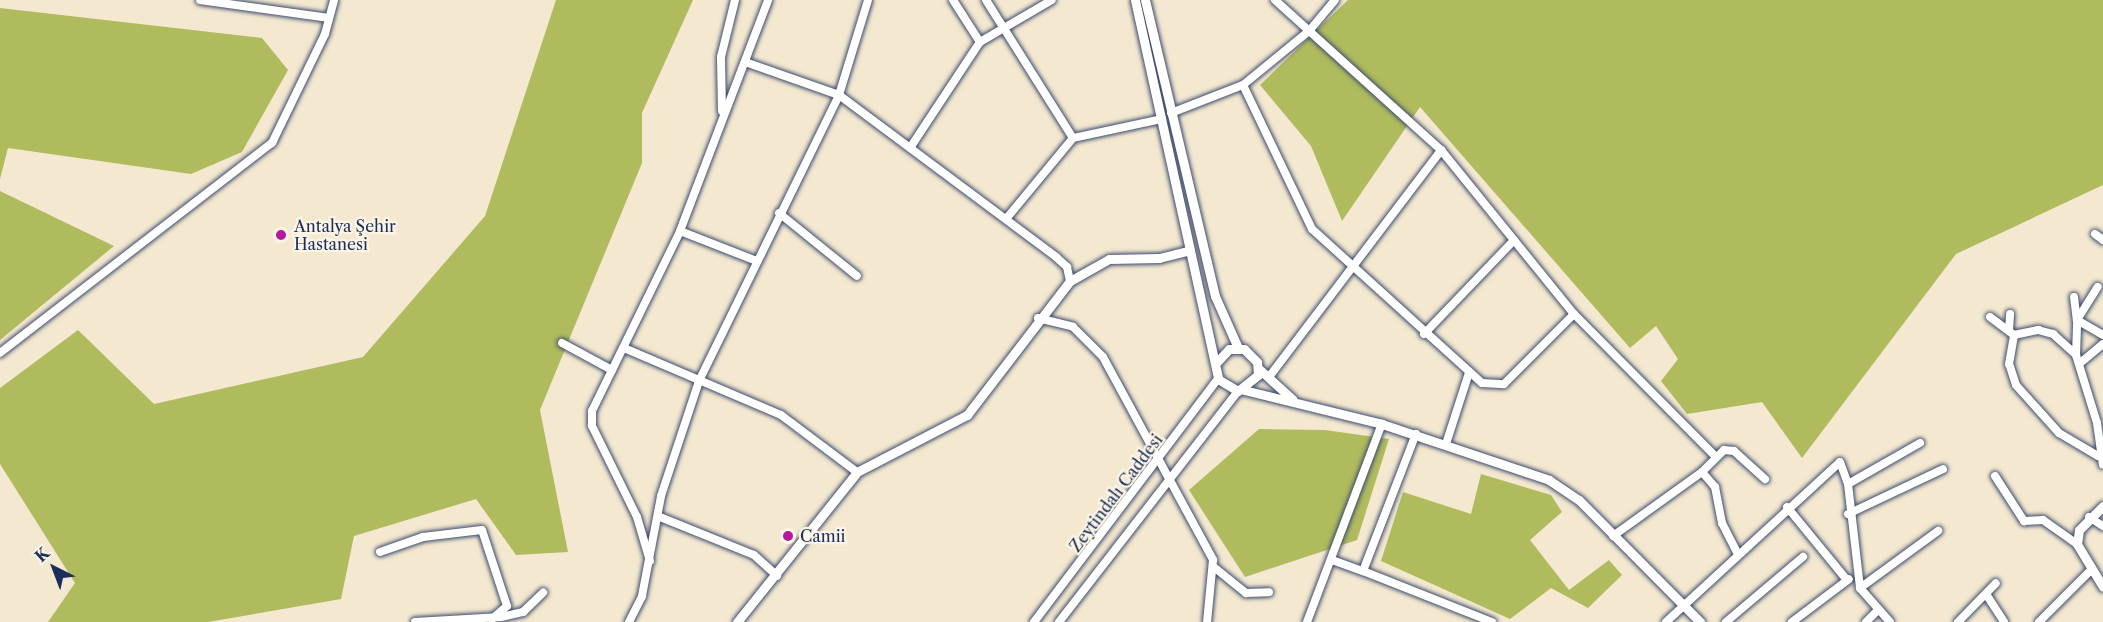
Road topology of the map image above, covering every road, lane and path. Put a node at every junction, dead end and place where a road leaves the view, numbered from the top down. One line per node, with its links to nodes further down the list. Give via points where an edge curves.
1 (200, 0): 13 (street)
2 (334, 0): 13 (street)
3 (735, 0): 20 (street, via 721,57)
4 (768, 0): 17 (street)
5 (868, 0): 19 (street)
6 (953, 0): 16 (street)
7 (986, 0): 14 (street)
8 (1052, 0): 14 (street)
9 (1135, 0): 22 (street)
10 (1145, 0): 21 (street)
11 (1275, 0): 15 (street)
12 (1335, 0): 15 (street)
13 (329, 18): 51 (street, via 272,143)
14 (1003, 27): 16 (street); 23 (street)
15 (1309, 31): 18 (street); 25 (street)
16 (980, 42): 24 (street)
17 (748, 63): 19 (street); 20 (street)
18 (1243, 85): 21 (street); 34 (street, via 1312,229)
19 (839, 95): 24 (street); 26 (street)
20 (722, 111): 28 (street)
21 (1171, 113): 50 (street, via 1215,296)
22 (1162, 118): 23 (street); 32 (street)
23 (1073, 138): 27 (street)
24 (910, 148): 27 (street)
25 (1441, 150): 30 (street); 34 (street)
26 (779, 213): 33 (street); 35 (street)
27 (1006, 219): 36 (street, via 1067,267)
28 (680, 231): 33 (street); 49 (street)
29 (2095, 234): 31 (street)
30 (1514, 240): 39 (street); 45 (street)
31 (2103, 240)
32 (1188, 251): 36 (street, via 1159,258 1109,259); 53 (street)
33 (757, 261): 59 (street)
34 (1350, 264): 45 (street); 57 (street)
35 (857, 276)
36 (1070, 281): 41 (street)
37 (2098, 287): 43 (street)
38 (2074, 297): 43 (street)
39 (1574, 314): 56 (street, via 1504,384 1492,387); 66 (street)
40 (2010, 314): 44 (street)
41 (1037, 317): 68 (street, via 1073,327 1095,345); 71 (street, via 956,425)
42 (1990, 317): 44 (street)
43 (2077, 320): 46 (street); 52 (street)
44 (2012, 333): 52 (street, via 2038,330 2053,334); 67 (street, via 2008,364 2016,385 2059,433)
45 (1424, 334): 56 (street)
46 (2103, 334)
47 (562, 343): 55 (street)
48 (2103, 344): 52 (street)
49 (624, 348): 55 (street); 59 (street)
50 (1238, 348): 53 (street); 54 (street, via 1250,352)
51 (0, 353)
52 (2078, 360): 67 (street, via 2097,423)
53 (1216, 362): 58 (street)
54 (1258, 368): 57 (street); 60 (street)
55 (612, 370): 90 (street, via 592,411 592,426 637,517)
56 (1469, 373): 65 (street)
57 (1269, 377): 61 (street)
58 (1218, 379): 60 (street); 68 (street, Zeytindalı Caddesi)
59 (699, 381): 71 (street, via 781,415); 80 (street, via 661,495)
60 (1241, 390): 61 (street); 75 (street)
61 (1295, 402): 62 (street)
62 (1382, 424): 63 (street); 89 (street)
63 (1416, 434): 65 (street); 92 (street)
64 (1920, 443): 76 (street)
65 (1446, 444): 84 (street, via 1564,488)
66 (1715, 456): 72 (street); 74 (street, via 1734,451)
67 (2098, 456): 69 (street)
68 (1157, 462): 75 (street); 111 (street, Zeytindalı Caddesi)
69 (2103, 465)
70 (1943, 469): 79 (street)
71 (857, 472): 95 (street)
72 (1702, 472): 84 (street); 87 (street, via 1715,487 1722,523)
73 (1995, 476): 85 (street, via 2024,521 2043,520)
74 (1765, 479)
75 (1168, 483): 91 (street); 112 (street)
76 (1848, 484): 78 (street, via 1840,462); 79 (street)
77 (2103, 506): 81 (street)
78 (1788, 507): 87 (street); 96 (street)
79 (1848, 514): 94 (street)
80 (660, 517): 90 (street); 95 (street, via 754,555)
81 (2090, 517): 82 (street); 85 (street)
82 (2103, 526)
83 (1938, 531): 99 (street)
84 (1613, 536): 103 (street)
85 (2077, 544): 93 (street)
86 (380, 552): 105 (street, via 423,537 483,530 507,606)
87 (1737, 552): 103 (street)
88 (1803, 557): 118 (street)
89 (1332, 560): 92 (street); 114 (street)
90 (650, 562): 109 (street)
91 (1215, 568): 100 (street, via 1246,593); 113 (street)
92 (1363, 571): 107 (street)
93 (2090, 572): 98 (street); 124 (street)
94 (1856, 574): 96 (street); 99 (street)
95 (777, 576): 110 (street)
96 (1847, 580): 119 (street)
97 (1996, 583): 102 (street)
98 (2103, 587)
99 (1860, 588): 104 (street)
100 (1269, 592)
101 (543, 593): 106 (street, via 523,612)
102 (1986, 594): 122 (street); 123 (street)
103 (1680, 604): 116 (street); 117 (street)
104 (1876, 612): 120 (street); 121 (street)
105 (492, 619): 106 (street); 108 (street)
106 (502, 619)
107 (1474, 619): 115 (street)
108 (415, 622)
109 (629, 622)
110 (737, 622)
111 (1034, 622)
112 (1059, 622)
113 (1207, 622)
114 (1307, 622)
115 (1492, 622)
116 (1666, 622)
117 (1700, 622)
118 (1726, 622)
119 (1792, 622)
120 (1866, 622)
121 (1890, 622)
122 (1958, 622)
123 (2004, 622)
124 (2039, 622)

